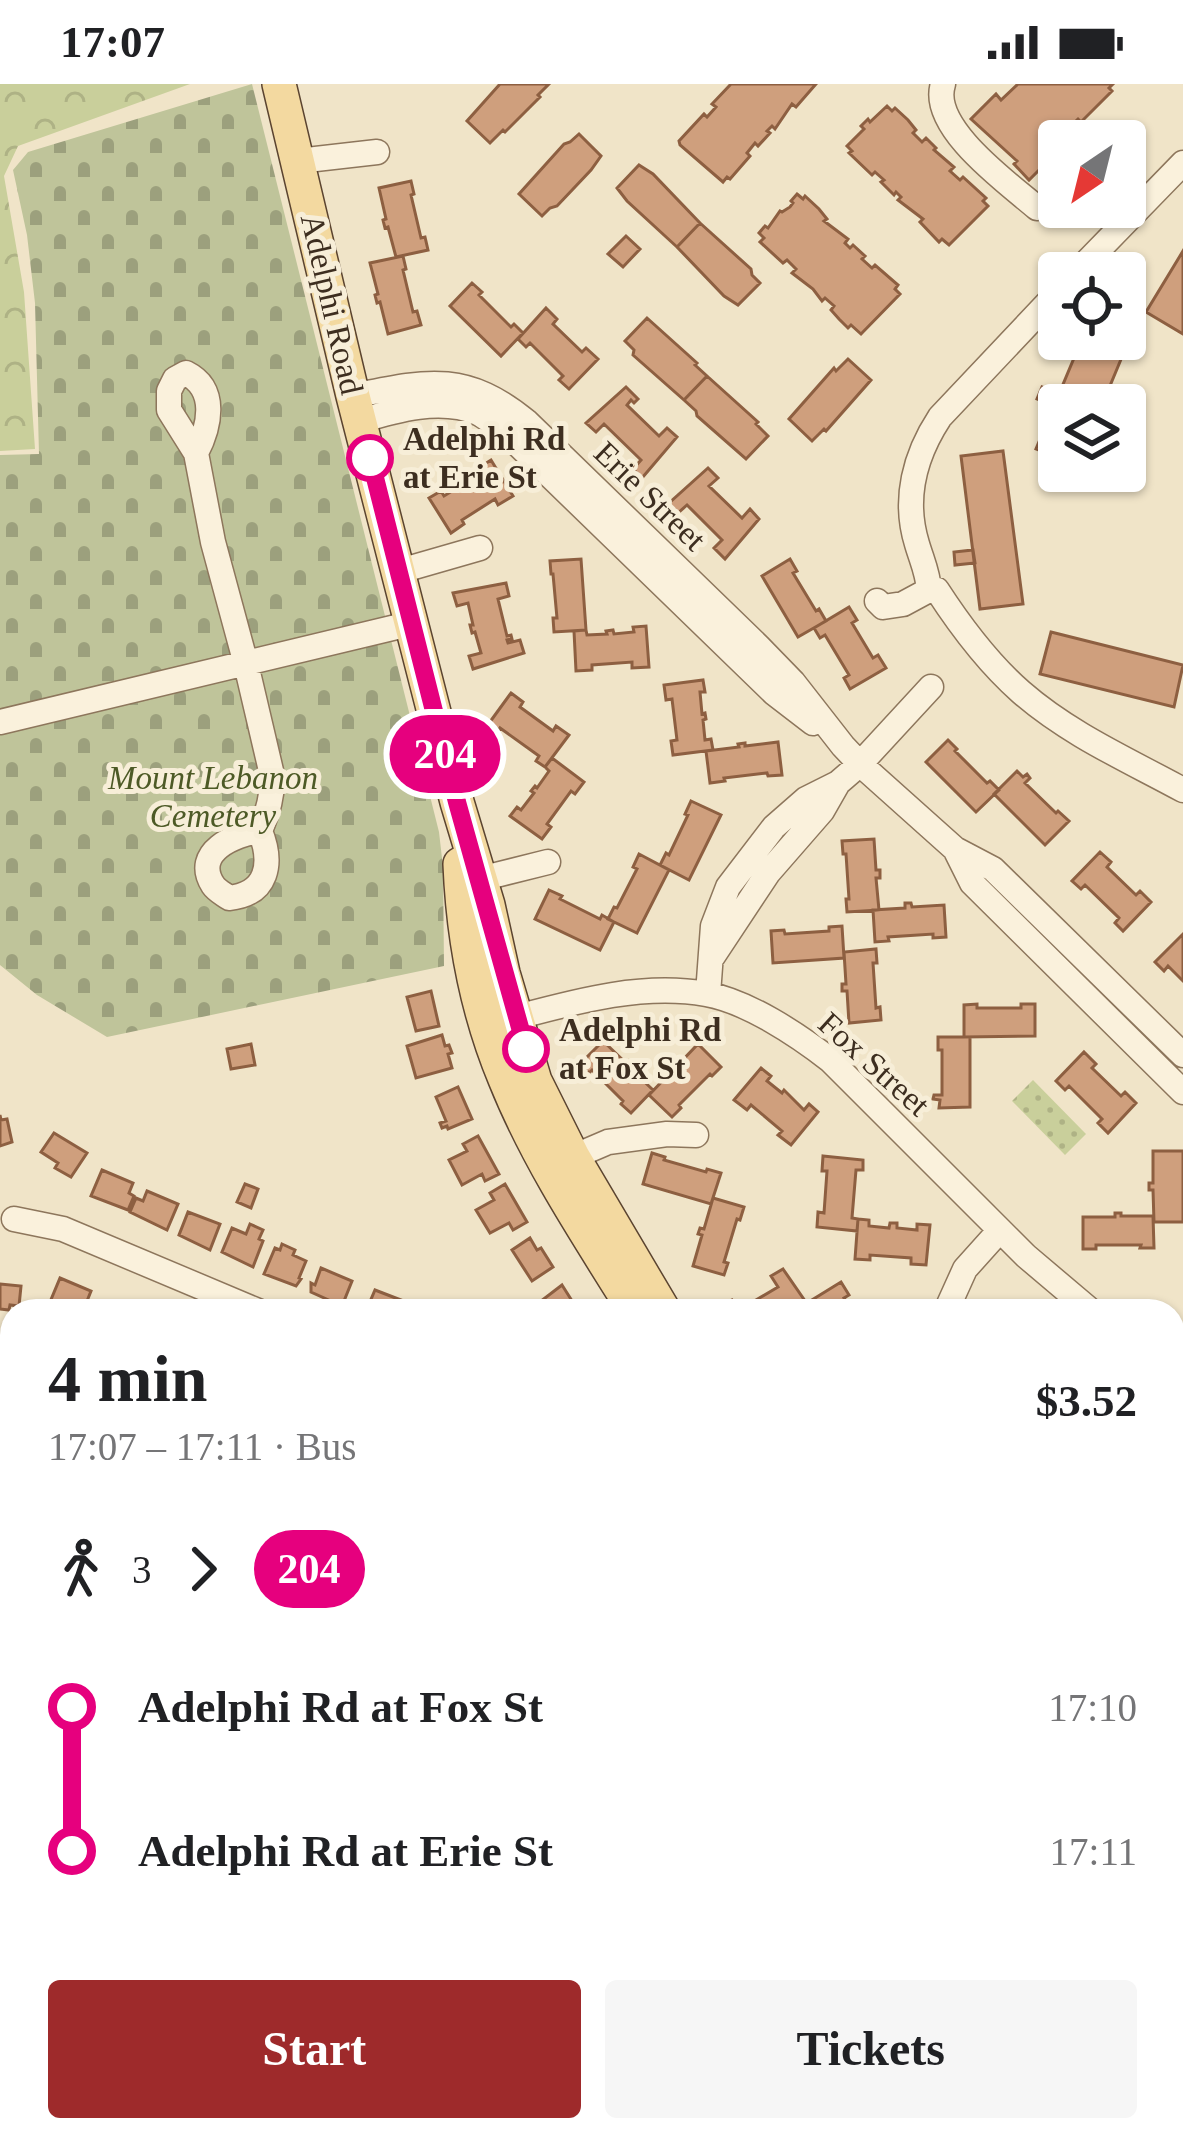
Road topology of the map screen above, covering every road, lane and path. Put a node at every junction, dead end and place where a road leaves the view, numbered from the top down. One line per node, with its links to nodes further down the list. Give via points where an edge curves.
1 (279, 84): 4 (main road, Adelphi Road)
2 (943, 84): 6 (street, via 945,113 961,140)
3 (377, 152): 4 (street)
4 (298, 161): 9 (main road, Adelphi Road)
5 (1183, 163): 7 (street)
6 (1037, 208)
7 (1096, 252)
8 (1038, 313): 13 (street, via 928,435 911,508)
9 (357, 408): 12 (main road, Adelphi Road); 19 (street, Erie Street, via 445,406 503,430 750,654 793,682)
10 (196, 453): 16 (street)
11 (480, 548): 12 (street)
12 (400, 571): 15 (main road, Adelphi Road)
13 (929, 590): 14 (street, via 903,604); 20 (street, via 1021,692 1088,740)
14 (877, 601)
15 (413, 623): 16 (street); 21 (main road, Adelphi Road)
16 (246, 664): 18 (street); 22 (street, via 272,775)
17 (931, 687): 19 (street)
18 (0, 722)
19 (852, 755): 25 (street, Erie Street, via 955,849 972,883); 26 (street, via 838,783 806,799 796,822 774,826 739,895 713,926)
20 (1183, 790)
21 (457, 802): 24 (main road, Adelphi Road); 27 (main road, Adelphi Road, via 473,972)
22 (260, 831)
23 (548, 862): 24 (street)
24 (480, 879): 27 (main road, Adelphi Road)
25 (990, 884): 28 (street, Erie Street); 29 (street, Erie Street)
26 (708, 994): 27 (street, Fox Street, via 598,996); 33 (street, Fox Street, via 873,1086)
27 (501, 1021): 31 (main road, Adelphi Road); 35 (main road, Adelphi Road, via 504,1077)
28 (1183, 1055)
29 (1183, 1092)
30 (696, 1135): 31 (street, via 608,1142)
31 (573, 1156): 36 (main road, Adelphi Road)
32 (14, 1219): 34 (street, via 63,1229)
33 (1000, 1231): 37 (street, via 965,1269); 38 (street, Fox Street)
34 (229, 1299)
35 (627, 1299)
36 (657, 1299)
37 (951, 1299)
38 (1075, 1299)

